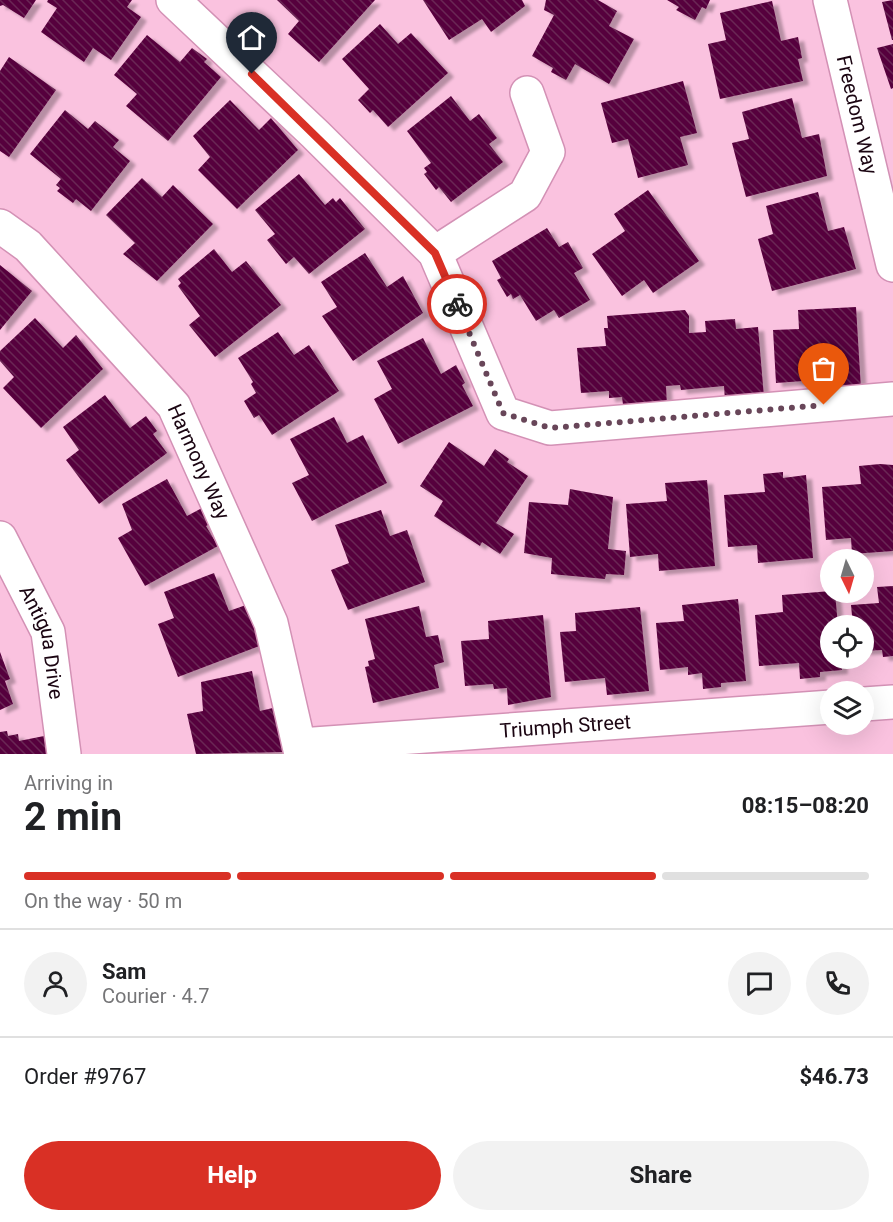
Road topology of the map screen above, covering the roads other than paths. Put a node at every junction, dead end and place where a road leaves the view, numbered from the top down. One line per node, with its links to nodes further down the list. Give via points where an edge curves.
1 (172, 0): 5 (street)
2 (830, 0): 6 (street, Freedom Way)
3 (527, 93): 5 (street, via 548,152 525,195)
4 (0, 226): 12 (street, Harmony Way, via 28,246 174,406 271,623)
5 (435, 253): 7 (street, via 503,413 550,428)
6 (893, 265)
7 (893, 399)
8 (0, 538): 13 (street, Antigua Drive, via 48,632)
9 (893, 702): 10 (street)
10 (874, 703)
11 (820, 708): 12 (street, Triumph Street)
12 (300, 749)
13 (64, 754)

